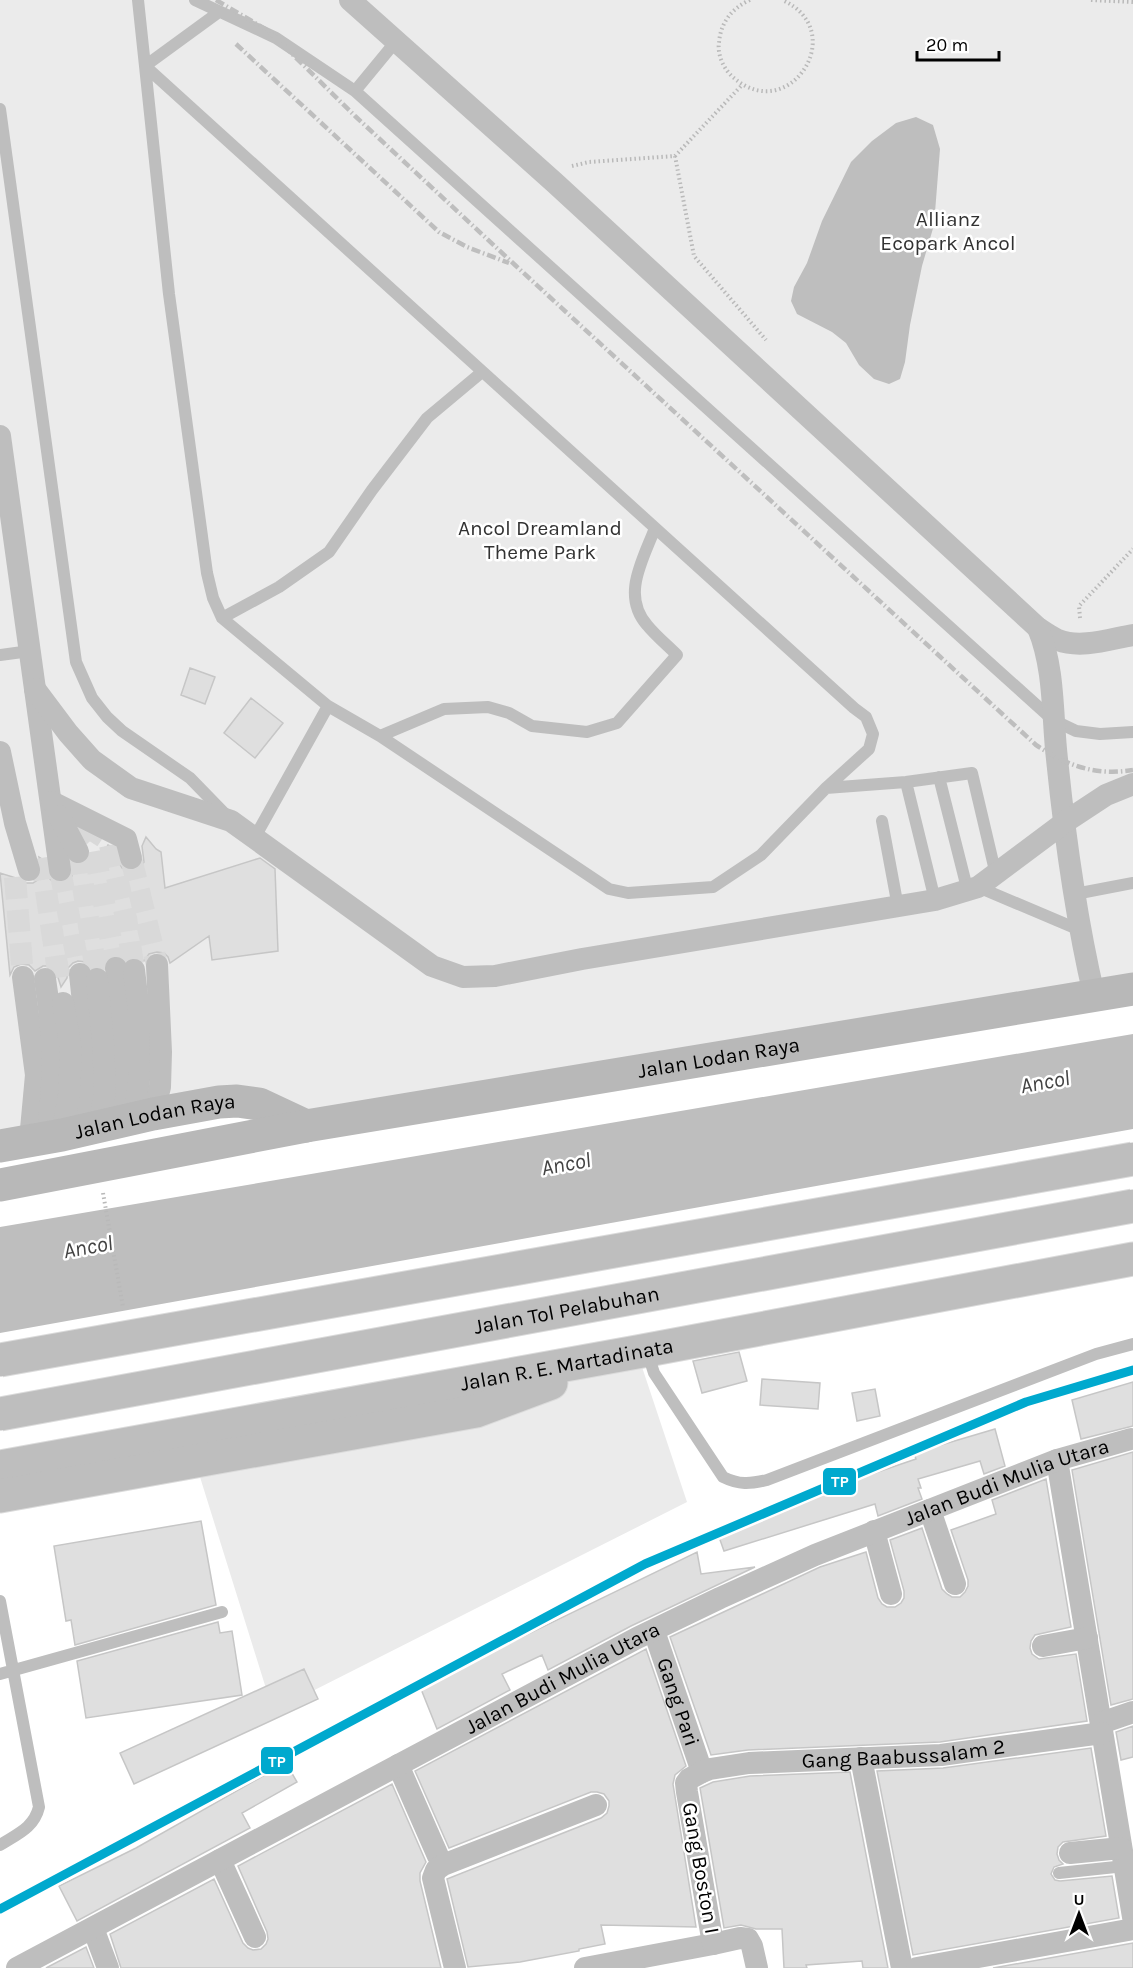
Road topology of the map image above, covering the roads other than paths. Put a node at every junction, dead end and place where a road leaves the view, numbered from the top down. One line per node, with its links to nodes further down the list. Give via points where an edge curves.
1 (138, 0): 6 (lane)
2 (195, 0): 4 (lane)
3 (350, 0): 5 (street)
4 (219, 12): 6 (lane); 7 (lane, via 276,38)
5 (397, 40): 7 (lane); 13 (street)
6 (145, 66): 9 (lane); 12 (lane, via 169,294 205,562)
7 (355, 91): 19 (lane)
8 (0, 109): 28 (lane, via 76,662 92,698 107,717 190,778)
9 (482, 372): 11 (lane); 12 (lane, via 427,418 329,552 279,587)
10 (0, 436): 15 (street)
11 (655, 528): 21 (lane, via 634,585 635,604 645,624 677,655 616,723 587,732 532,726 488,707 444,709); 26 (lane, via 866,717 873,734 869,749)
12 (222, 618): 18 (lane)
13 (1038, 628): 14 (street, via 1071,643); 19 (street, via 1047,656)
14 (1133, 635)
15 (30, 651): 16 (lane); 17 (street)
16 (0, 655)
17 (35, 689): 27 (street); 28 (street, via 92,760 131,788)
18 (328, 706): 21 (lane); 31 (lane)
19 (1053, 720): 20 (lane, via 1076,731); 30 (street)
20 (1133, 732)
21 (380, 736): 26 (lane, via 588,876 609,889 628,892 713,887 761,855)
22 (0, 752): 34 (street)
23 (939, 777): 24 (lane); 37 (lane); 37 (lane, via 972,772)
24 (906, 782): 26 (lane); 39 (lane)
25 (1133, 784): 30 (street, via 1106,795)
26 (826, 788)
27 (52, 802): 32 (street); 33 (street, via 126,839); 35 (street)
28 (231, 820): 31 (street)
29 (882, 820): 40 (lane)
30 (1065, 822): 37 (street); 38 (street)
31 (255, 837): 40 (street, via 432,966 463,977 495,976)
32 (78, 852)
33 (131, 858)
34 (28, 869)
35 (60, 870)
36 (1133, 883): 38 (lane)
37 (981, 885): 39 (street); 41 (lane)
38 (1075, 894): 41 (street)
39 (935, 900): 40 (street)
40 (898, 907)
41 (1082, 931): 45 (street)
42 (157, 965): 47 (street, via 160,1087)
43 (79, 976): 47 (street, via 69,1095); 47 (street, via 103,1042 105,1091); 47 (street, via 36,1075); 47 (street, via 140,1021 140,1071)
44 (1133, 988): 45 (main road, Jalan Lodan Raya)
45 (1094, 995): 46 (main road, Jalan Lodan Raya)
46 (306, 1126): 47 (main road, Jalan Lodan Raya, via 259,1104 237,1101); 49 (main road, Jalan Lodan Raya)
47 (80, 1130)
48 (1133, 1159): 55 (highway, bridge)
49 (0, 1185)
50 (1133, 1206): 56 (highway, Jalan Tol Pelabuhan, bridge)
51 (1133, 1213): 57 (highway, via 261,1368)
52 (1133, 1259): 54 (highway, Jalan R. E. Martadinata)
53 (1133, 1344): 54 (lane, via 1096,1354 750,1484 723,1477)
54 (642, 1351): 60 (highway, Jalan R. E. Martadinata); 61 (highway, via 476,1411)
55 (0, 1360)
56 (0, 1414)
57 (0, 1419)
58 (1131, 1439): 59 (street, Jalan Budi Mulia Utara)
59 (1057, 1460): 62 (street, Jalan Budi Mulia Utara); 69 (street)
60 (0, 1467)
61 (0, 1496)
62 (930, 1510): 63 (street, Jalan Budi Mulia Utara); 64 (street)
63 (874, 1532): 65 (street); 68 (street, Jalan Budi Mulia Utara, via 794,1564)
64 (955, 1584)
65 (891, 1593)
66 (0, 1601): 71 (lane)
67 (222, 1612): 71 (lane)
68 (654, 1631): 76 (street, Jalan Budi Mulia Utara); 77 (street, Gang Pari)
69 (1086, 1638): 70 (street); 74 (street)
70 (1043, 1647)
71 (14, 1671): 72 (lane); 79 (lane, via 39,1807 29,1827)
72 (0, 1674)
73 (1133, 1712): 74 (street, Gang Baabussalam 2)
74 (1101, 1728): 75 (street, Gang Baabussalam 2, via 942,1755); 81 (street)
75 (861, 1758): 77 (street, Gang Baabussalam 2, via 749,1763); 94 (street)
76 (398, 1765): 80 (street); 82 (street, Jalan Budi Mulia Utara)
77 (702, 1772): 88 (street, Gang Boston I, via 686,1783)
78 (596, 1804): 91 (street, via 436,1870 433,1878)
79 (0, 1845)
80 (438, 1856)
81 (1123, 1857): 83 (street); 84 (street)
82 (220, 1860): 85 (street, Jalan Budi Mulia Utara); 87 (street)
83 (1065, 1863)
84 (1133, 1917)
85 (93, 1928): 89 (street, Jalan Budi Mulia Utara); 90 (street)
86 (1133, 1929): 95 (street)
87 (255, 1937)
88 (713, 1944): 92 (street); 93 (street, Gang Boston I, via 747,1939 753,1946)
89 (17, 1968)
90 (108, 1968)
91 (455, 1968)
92 (585, 1968)
93 (757, 1968)
94 (902, 1968)
95 (917, 1968)

